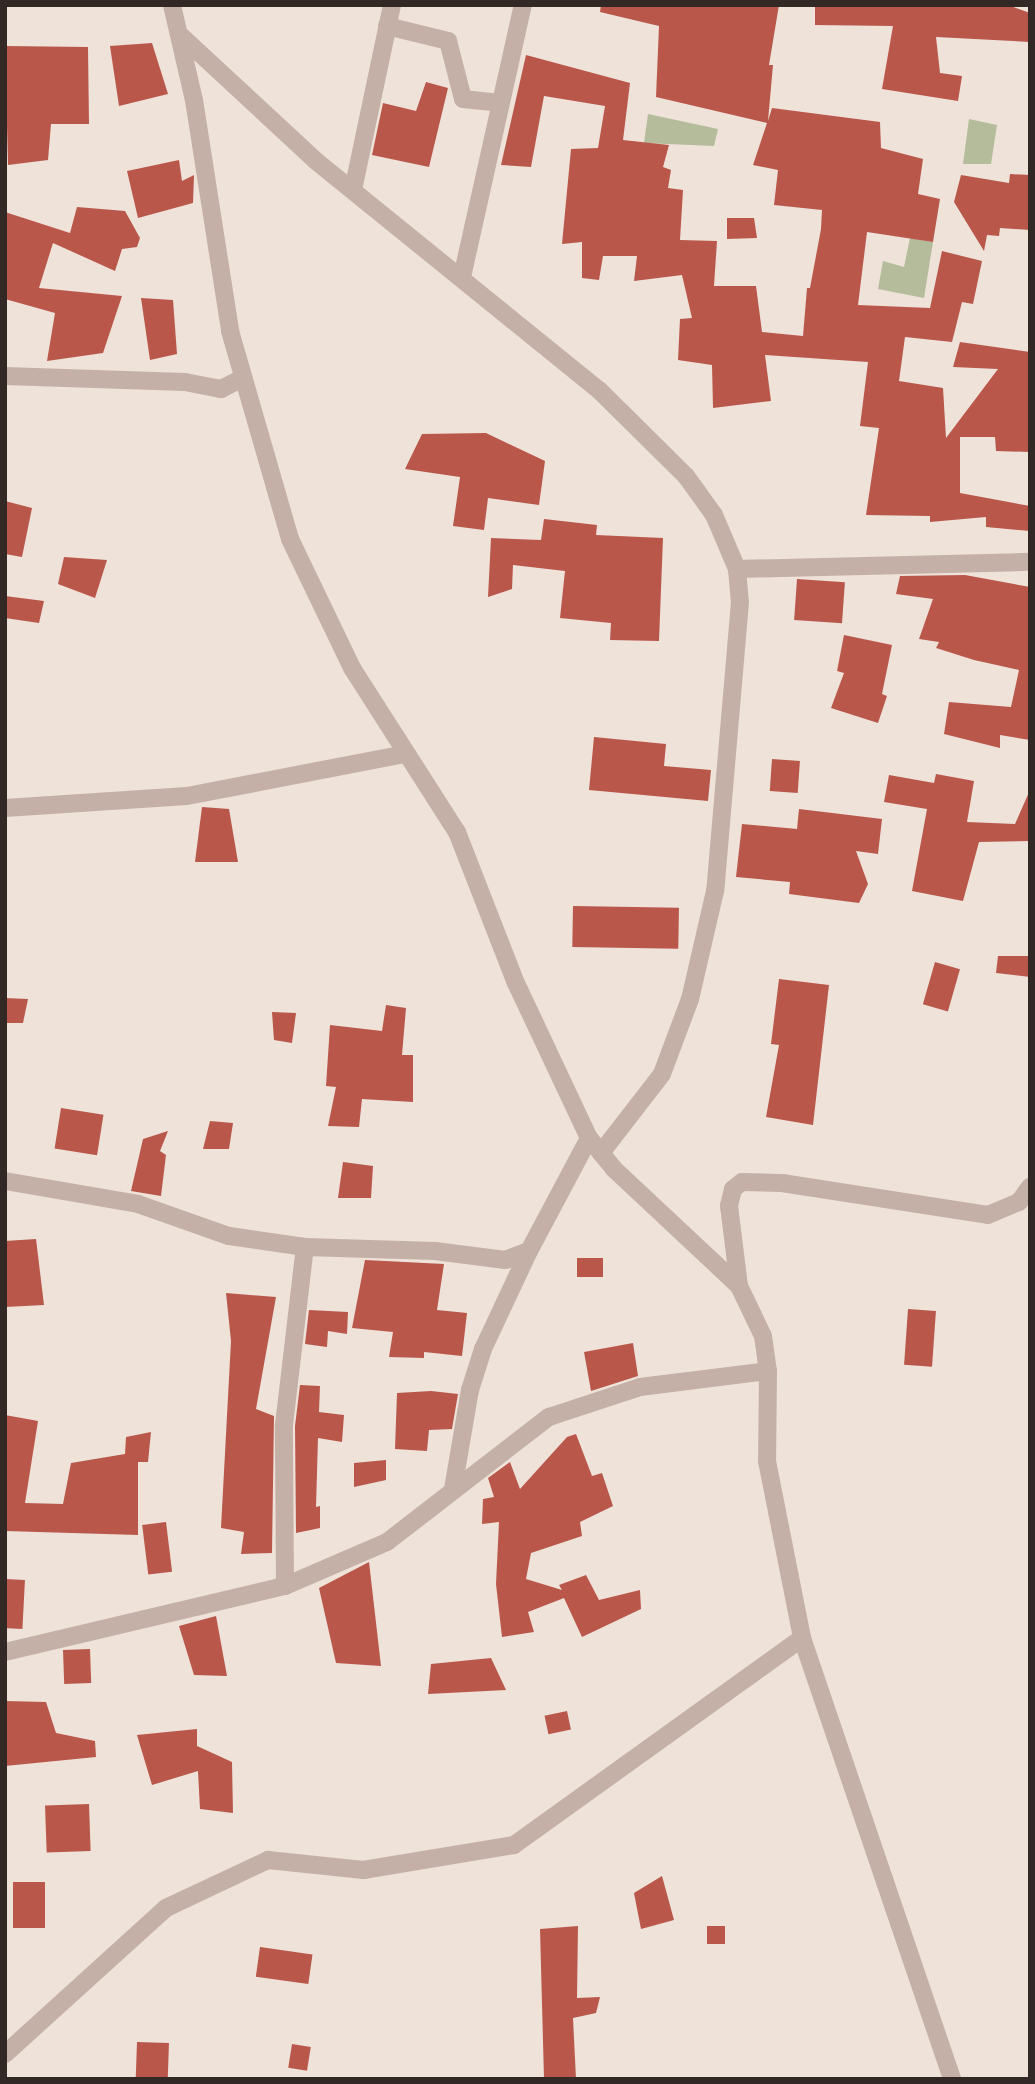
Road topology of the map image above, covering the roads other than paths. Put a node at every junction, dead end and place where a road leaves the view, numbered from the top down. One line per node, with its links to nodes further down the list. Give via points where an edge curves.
1 (172, 5): 5 (street)
2 (392, 5): 4 (street)
3 (523, 5): 6 (street)
4 (387, 26): 6 (street, via 448,41 463,99); 7 (street)
5 (179, 34): 7 (street); 10 (street, via 194,100 230,331)
6 (500, 103): 8 (street)
7 (353, 190): 8 (street)
8 (462, 277): 12 (street, via 600,391 686,476 714,515)
9 (5, 376): 10 (street, via 186,382 221,389)
10 (243, 377): 13 (street, via 290,539 352,668)
11 (1030, 562): 12 (street)
12 (737, 569): 15 (street, via 740,602 715,891 696,972 662,1074)
13 (405, 754): 14 (street, via 187,796); 15 (street, via 457,832 516,983)
14 (5, 808)
15 (595, 1145): 19 (street); 20 (street)
16 (5, 1181): 18 (street, via 109,1197 229,1236)
17 (1030, 1187): 20 (street, via 1019,1202 989,1215 782,1183 742,1182 733,1189 729,1206)
18 (305, 1247): 19 (street, via 435,1251 505,1260); 23 (street, via 284,1424)
19 (529, 1251): 22 (street, via 483,1349 470,1390)
20 (739, 1286): 21 (street, via 763,1336)
21 (768, 1371): 22 (street, via 640,1387 549,1417); 24 (street, via 767,1461)
22 (453, 1489): 23 (street, via 387,1542)
23 (285, 1586): 25 (street)
24 (802, 1639): 26 (street, via 514,1845 363,1870 268,1860 166,1908); 27 (street)
25 (5, 1652)
26 (5, 2054)
27 (952, 2079)

